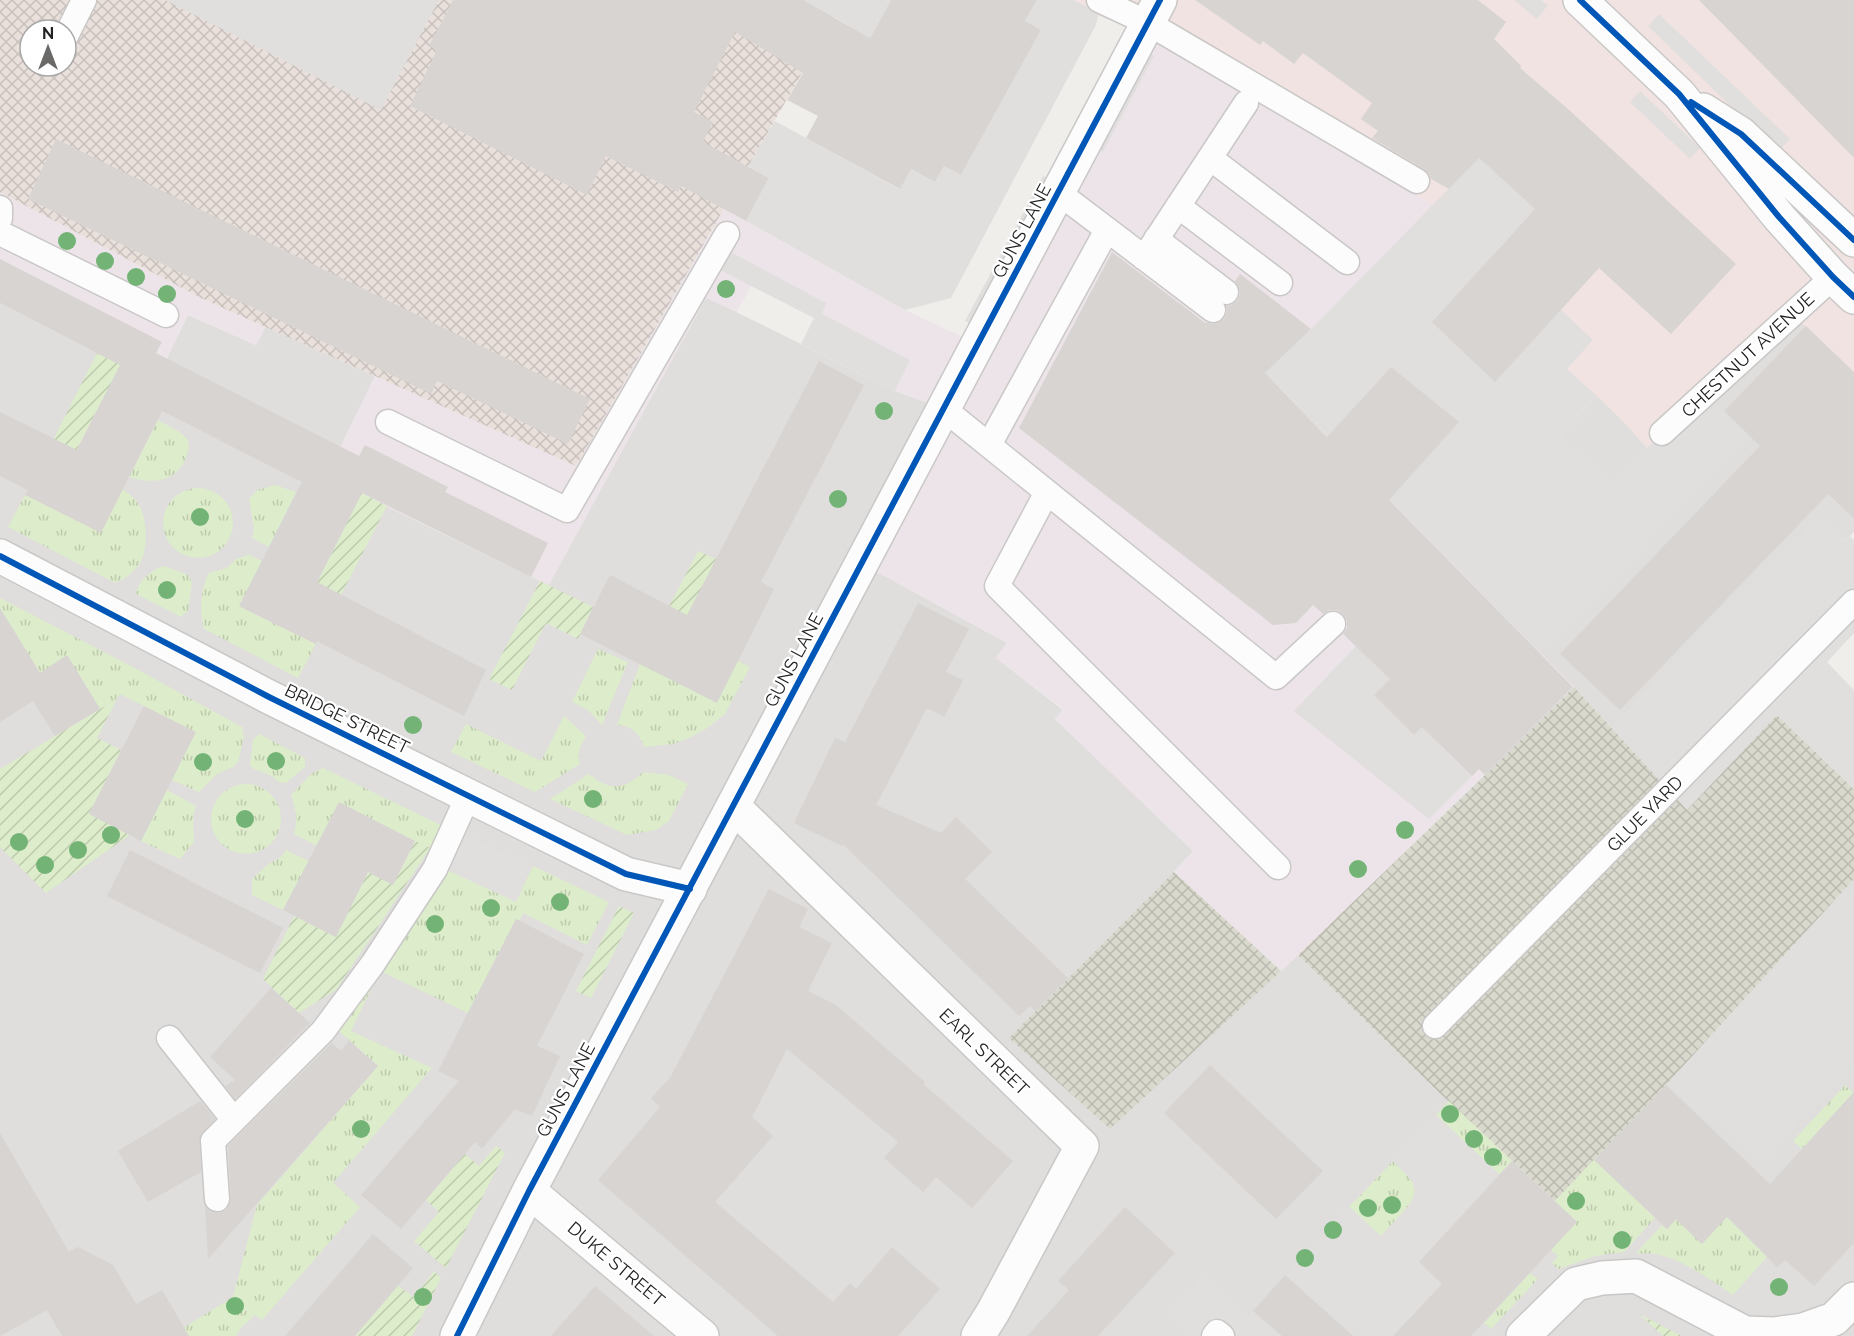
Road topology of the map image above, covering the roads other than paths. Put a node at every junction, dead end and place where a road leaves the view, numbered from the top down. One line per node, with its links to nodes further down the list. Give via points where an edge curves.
1 (84, 0): 5 (lane)
2 (1099, 0): 4 (lane)
3 (1580, 0): 6 (street)
4 (1154, 12): 9 (lane); 10 (street, GUNS LANE)
5 (75, 18)
6 (1679, 94): 17 (street, via 1741,134); 21 (street, via 1779,217)
7 (1246, 103): 8 (lane)
8 (1210, 158): 11 (lane); 19 (lane)
9 (1417, 181)
10 (1059, 193): 14 (lane); 24 (street, GUNS LANE)
11 (1178, 206): 18 (lane); 20 (lane)
12 (0, 208): 13 (lane)
13 (0, 218)
14 (1107, 230): 18 (lane); 27 (lane)
15 (0, 233): 23 (lane)
16 (727, 234): 25 (lane, via 567,510)
17 (1854, 240)
18 (1150, 249): 22 (lane)
19 (1347, 262)
20 (1280, 283)
21 (1843, 287): 26 (lane, CHESTNUT AVENUE)
22 (1219, 301)
23 (166, 315)
24 (944, 409): 27 (lane); 33 (street, GUNS LANE)
25 (388, 422)
26 (1662, 433)
27 (989, 445): 28 (lane)
28 (1047, 492): 31 (lane, via 1276,677); 34 (lane, via 997,586)
29 (0, 556): 32 (street, BRIDGE STREET, via 268,697)
30 (1854, 602): 36 (lane, GLUE YARD)
31 (1333, 624)
32 (468, 796): 35 (street, BRIDGE STREET, via 626,874); 38 (lane, via 435,868 372,964 323,1031)
33 (733, 806): 35 (street, GUNS LANE); 44 (street, EARL STREET, via 1082,1146)
34 (1278, 867)
35 (690, 889): 39 (street, GUNS LANE)
36 (1435, 1026)
37 (169, 1038): 38 (lane)
38 (234, 1120): 40 (lane, via 213,1141)
39 (529, 1191): 42 (street, GUNS LANE); 43 (street, DUKE STREET)
40 (217, 1199)
41 (1854, 1299): 47 (street, via 1834,1319 1803,1330 1745,1333 1636,1276 1602,1278 1576,1284)
42 (457, 1336)
43 (702, 1336)
44 (978, 1336)
45 (1214, 1336): 46 (lane, via 1217,1332)
46 (1222, 1336)
47 (1523, 1336)

